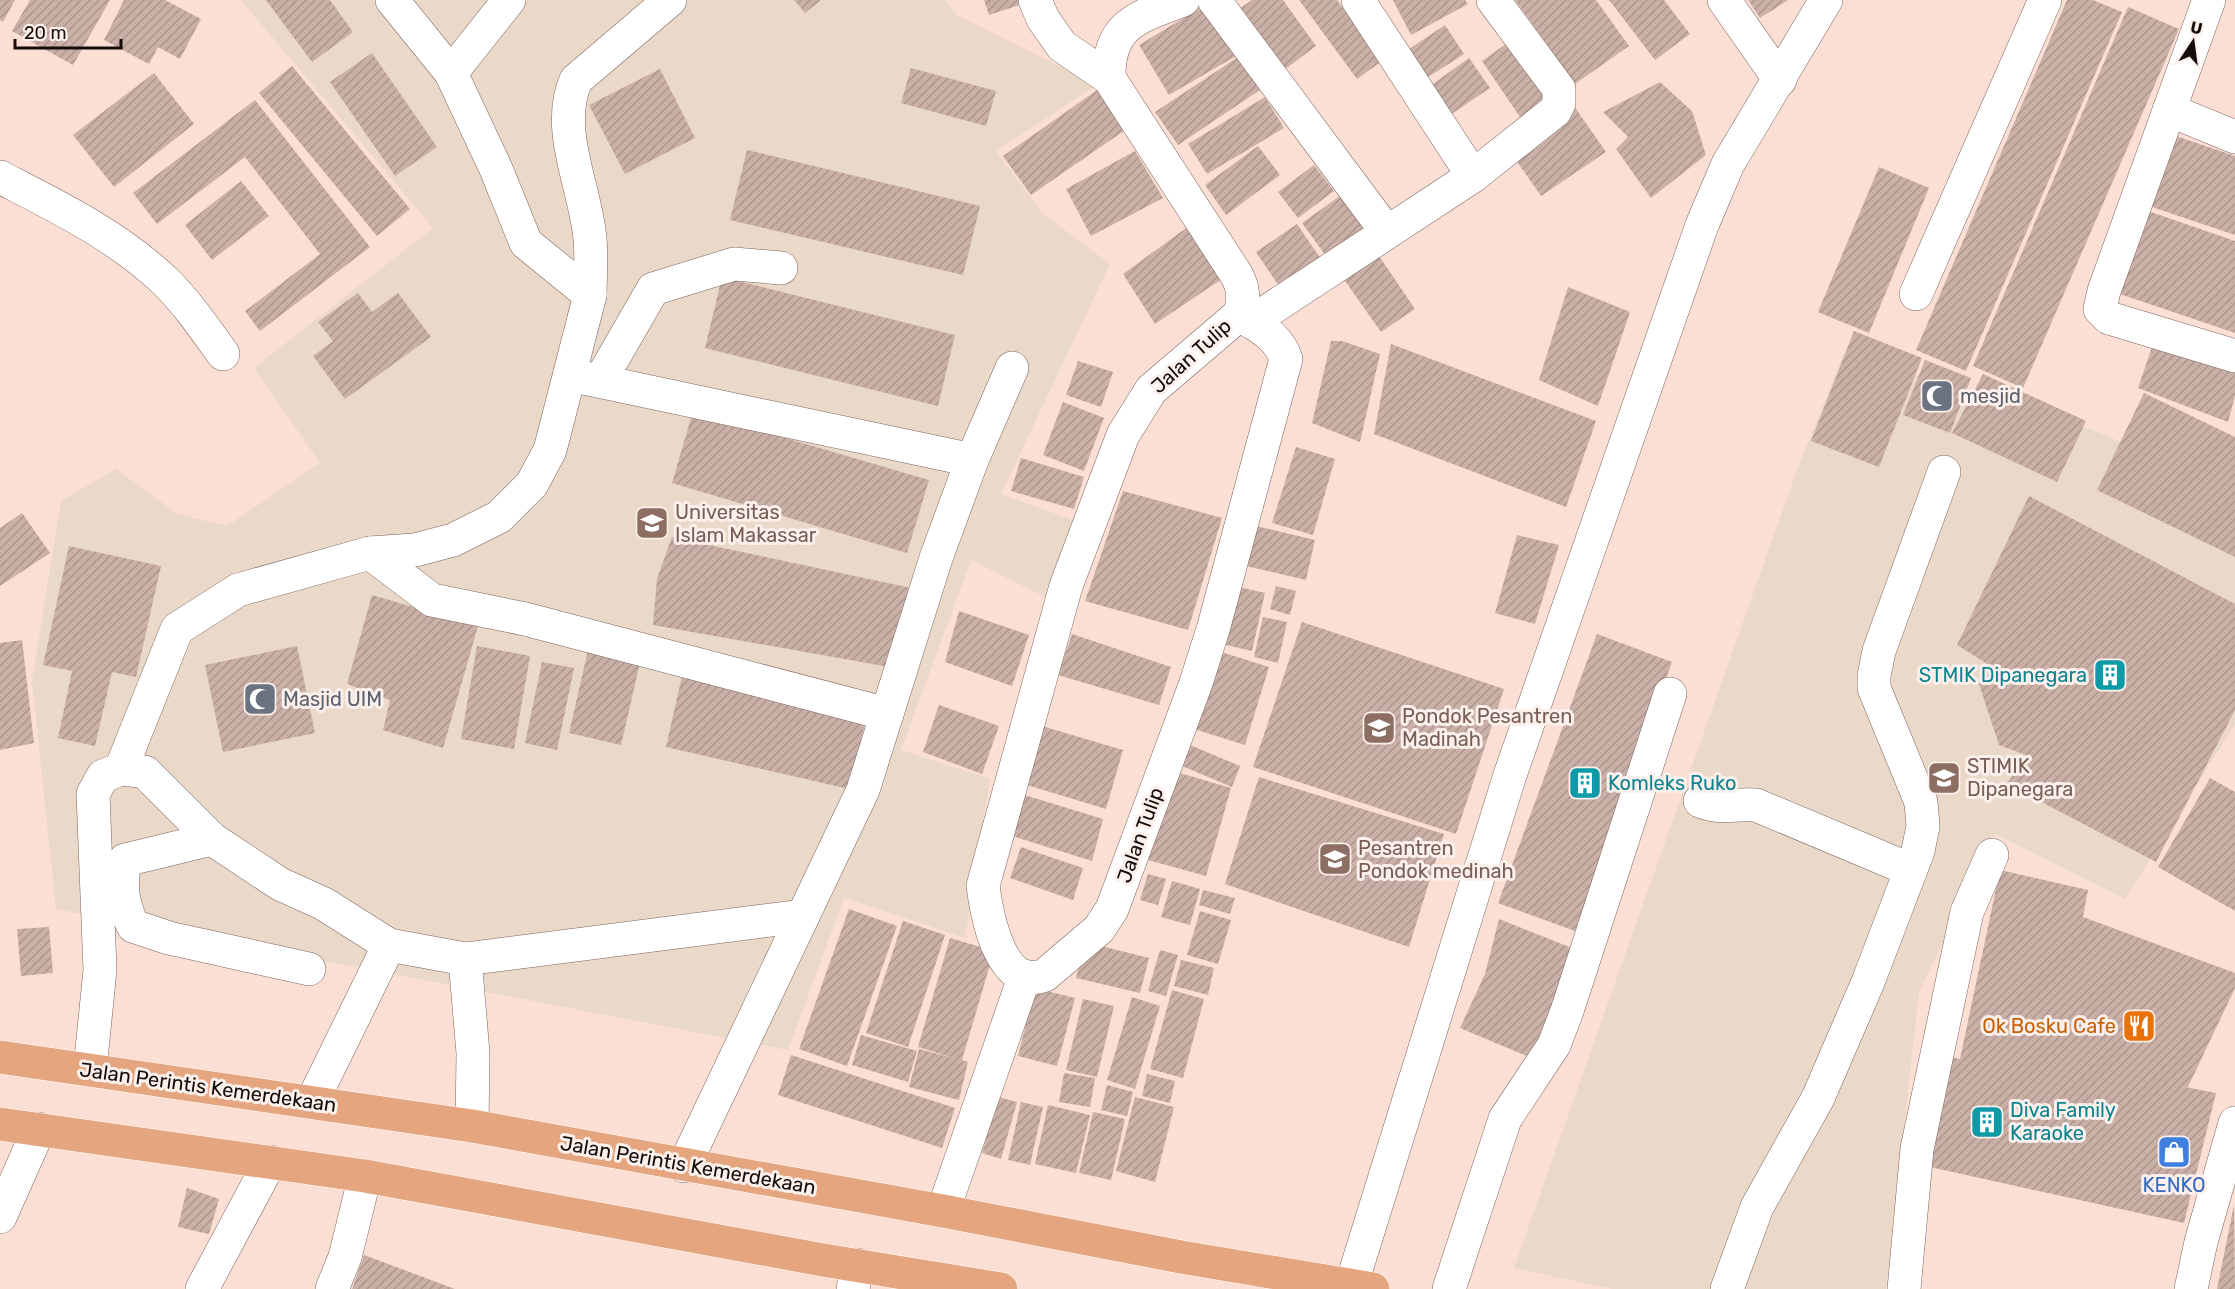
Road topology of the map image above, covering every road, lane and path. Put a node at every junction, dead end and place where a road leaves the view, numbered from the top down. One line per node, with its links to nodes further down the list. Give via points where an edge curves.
1 (392, 0): 13 (street)
2 (509, 0): 13 (street)
3 (670, 0): 23 (street, via 576,80 570,94 571,145 590,238)
4 (1035, 0): 14 (street, via 1062,46)
5 (1183, 0): 14 (street, via 1146,14 1114,39)
6 (1214, 0): 20 (street)
7 (1358, 0): 18 (street)
8 (1493, 0): 18 (street, via 1559,89 1560,96 1555,111)
9 (1724, 0): 15 (street)
10 (1826, 0): 15 (street)
11 (2045, 0): 22 (street)
12 (2209, 0): 16 (street)
13 (451, 73): 23 (street, via 526,243)
14 (1109, 78): 24 (street, via 1243,286)
15 (1780, 80): 58 (street, via 1728,164 1702,225 1510,775)
16 (2169, 110): 17 (street); 26 (street, via 2100,309 2109,318)
17 (2235, 137)
18 (1473, 176): 20 (street)
19 (0, 177): 25 (street, via 86,221 165,282 195,314)
20 (1386, 231): 24 (street)
21 (781, 268): 28 (street, via 734,264 653,289)
22 (1916, 294)
23 (590, 295): 28 (street)
24 (1245, 318): 44 (street, Jalan Tulip, via 1151,390 1136,410 1066,586 982,886 987,917 1003,956 1012,972); 44 (street, Jalan Tulip, via 1272,335 1286,359 1196,683 1112,909 1099,928 1045,975)
25 (223, 354)
26 (2235, 356)
27 (1012, 368): 29 (street)
28 (585, 378): 29 (street); 31 (street, via 532,484 499,517 453,540 415,550)
29 (972, 460): 33 (street, via 936,558)
30 (1944, 472): 39 (street, via 1879,651 1874,676 1874,688 1921,802 1923,826)
31 (370, 553): 33 (street, via 432,600 525,620); 34 (street, via 238,590 177,629)
32 (1670, 694): 62 (street, via 1561,1028 1536,1076 1505,1119)
33 (887, 714): 40 (street, via 863,790)
34 (121, 769): 36 (street, via 145,772); 38 (street, via 104,776 93,794)
35 (1700, 801): 39 (street, via 1718,808 1756,805)
36 (212, 839): 38 (street); 41 (street, via 280,884 324,904)
37 (1992, 855): 64 (street, via 1967,912 1917,1149)
38 (110, 856): 43 (street, via 121,879 123,904 133,926 169,938); 46 (street)
39 (1911, 870): 63 (street, via 1818,1098 1757,1207)
40 (803, 916): 42 (street); 53 (street)
41 (389, 945): 42 (street); 47 (street)
42 (465, 958): 50 (street, via 473,1053)
43 (309, 969)
44 (1023, 978): 55 (street)
45 (0, 1057): 46 (highway, Jalan Perintis Kemerdekaan)
46 (90, 1069): 47 (highway, Jalan Perintis Kemerdekaan)
47 (312, 1102): 50 (highway, Jalan Perintis Kemerdekaan)
48 (2235, 1123): 65 (street)
49 (0, 1124): 51 (highway)
50 (472, 1126): 53 (highway, Jalan Perintis Kemerdekaan)
51 (39, 1129): 52 (highway); 56 (street)
52 (270, 1162): 54 (highway); 59 (street)
53 (684, 1166): 55 (highway, Jalan Perintis Kemerdekaan)
54 (364, 1176): 57 (highway); 60 (street, via 345,1257)
55 (943, 1211): 58 (highway, Jalan Perintis Kemerdekaan)
56 (0, 1217)
57 (855, 1277): 61 (highway)
58 (1362, 1287)
59 (202, 1289)
60 (332, 1289)
61 (1001, 1289)
62 (1449, 1289)
63 (1727, 1289)
64 (1904, 1289)
65 (2191, 1289)

